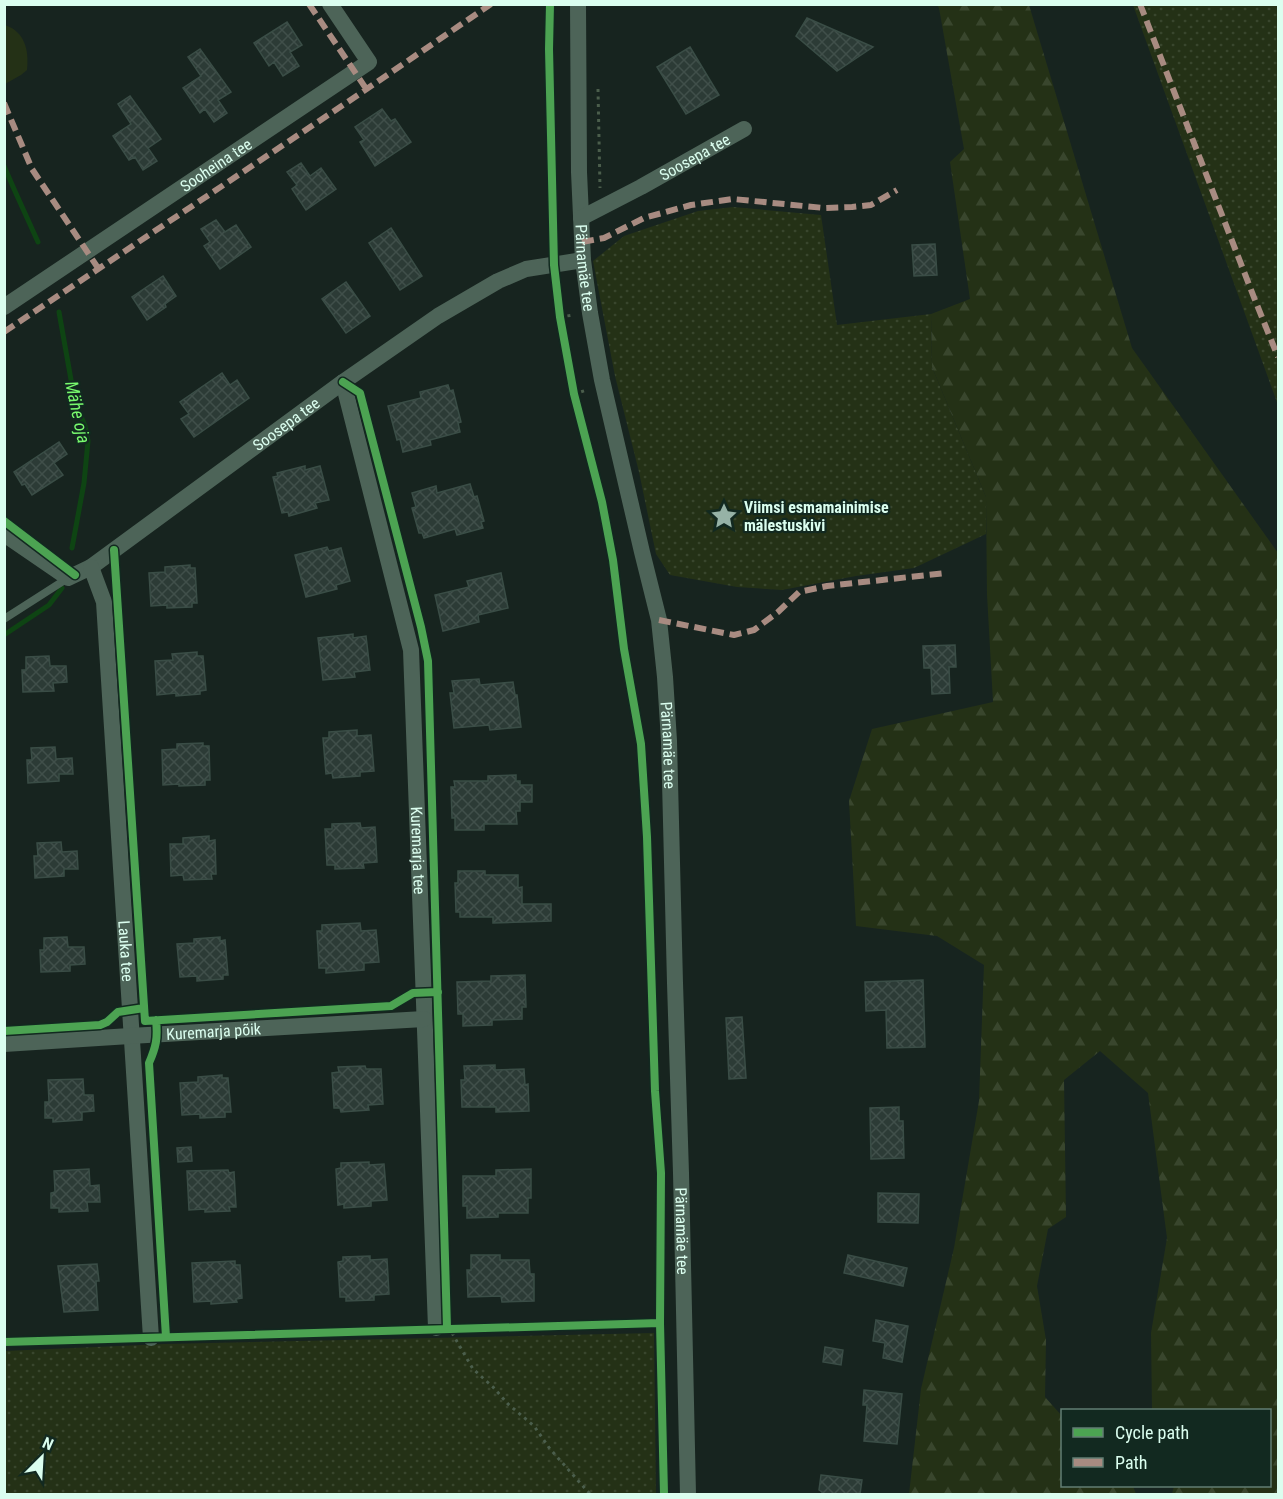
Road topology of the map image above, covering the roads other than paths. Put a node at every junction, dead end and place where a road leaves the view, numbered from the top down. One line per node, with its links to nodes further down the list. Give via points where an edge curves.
1 (330, 4): 6 (street, Sooheina tee, via 369,62)
2 (578, 4): 4 (street, Pärnamäe tee)
3 (744, 129): 4 (street, Soosepa tee)
4 (581, 218): 5 (street, Pärnamäe tee)
5 (583, 260): 7 (street, Soosepa tee, via 526,269 498,281 438,316); 17 (street, Pärnamäe tee, via 602,380 659,620 665,677)
6 (4, 308)
7 (343, 382): 9 (street, Soosepa tee); 12 (street, Kuremarja tee, via 411,650)
8 (4, 534): 10 (street)
9 (91, 567): 10 (street, Soosepa tee); 13 (street, Lauka tee, via 104,602)
10 (68, 578): 11 (lane)
11 (4, 619)
12 (424, 1019): 13 (street, Kuremarja põik); 15 (street, Kuremarja tee)
13 (130, 1036): 14 (street, Kuremarja põik); 16 (street, Lauka tee)
14 (4, 1044)
15 (443, 1328)
16 (151, 1338)
17 (687, 1494)

